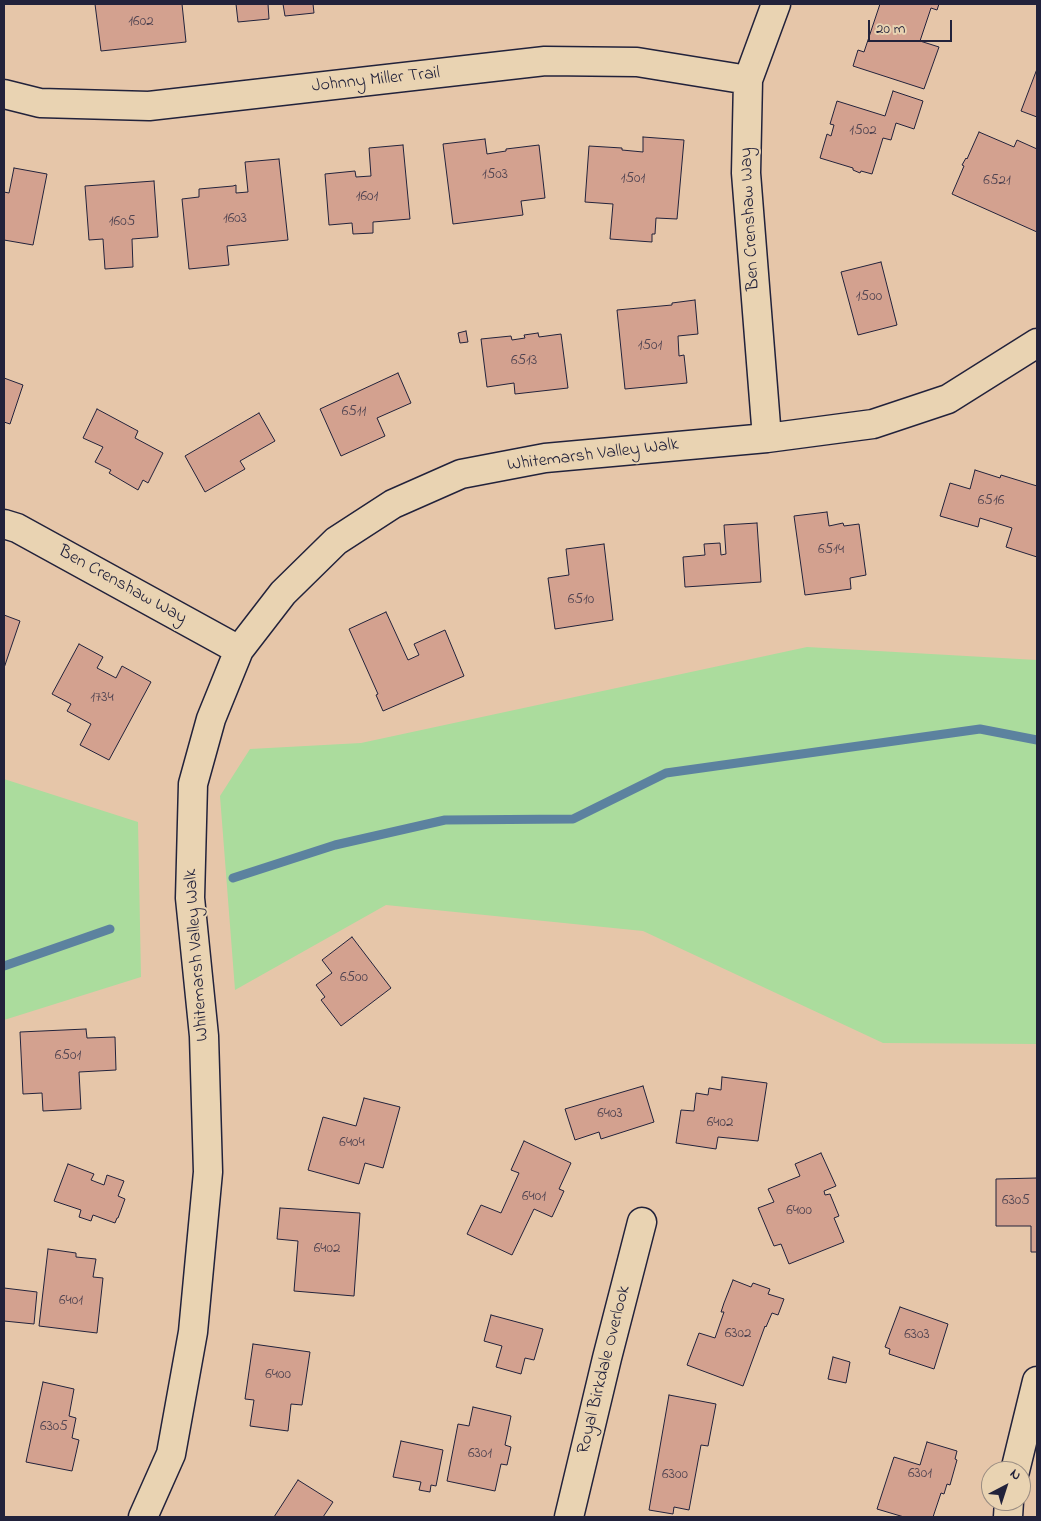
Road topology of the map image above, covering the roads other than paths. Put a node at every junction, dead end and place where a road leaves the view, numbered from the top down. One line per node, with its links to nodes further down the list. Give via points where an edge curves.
1 (776, 4): 2 (street, Ben Crenshaw Way)
2 (748, 80): 3 (street, Johnny Miller Trail, via 637,62 545,61 149,106 40,103); 5 (street, Ben Crenshaw Way, via 746,173)
3 (4, 94)
4 (1037, 343): 5 (street, Whitemarsh Valley Walk, via 948,399 873,424)
5 (767, 438): 7 (street, Whitemarsh Valley Walk, via 545,458 461,474 393,504 336,540 283,593)
6 (4, 524): 7 (street, Ben Crenshaw Way, via 17,528)
7 (239, 650): 11 (street, Whitemarsh Valley Walk, via 211,719 193,784 190,898 204,1036 208,1172 193,1332 185,1379 170,1454)
8 (642, 1222): 12 (street, Royal Birkdale Overlook)
9 (1037, 1381): 10 (street)
10 (1017, 1461)
11 (143, 1517)
12 (569, 1517)

